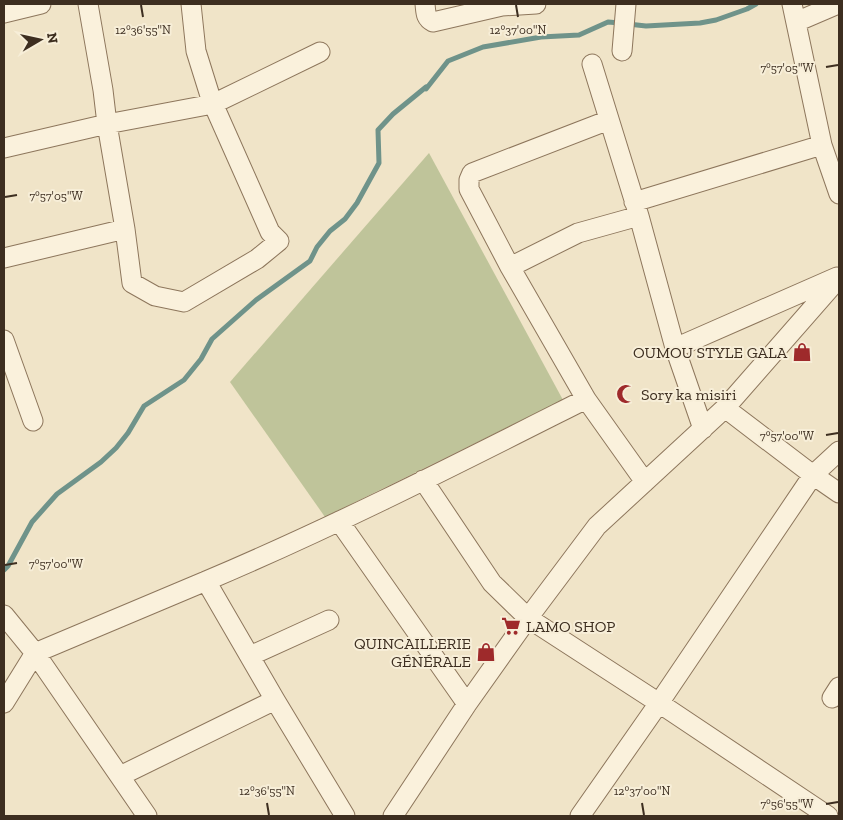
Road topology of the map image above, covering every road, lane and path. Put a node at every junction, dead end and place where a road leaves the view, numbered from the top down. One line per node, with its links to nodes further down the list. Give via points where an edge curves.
1 (41, 4): 9 (street)
2 (88, 4): 16 (street)
3 (191, 4): 14 (street, via 196,51)
4 (425, 4): 5 (street, via 426,16 433,22 502,6)
5 (536, 4)
6 (792, 4): 10 (street)
7 (838, 4): 10 (street)
8 (626, 5): 11 (street)
9 (4, 13)
10 (796, 22): 17 (street)
11 (623, 42)
12 (320, 52): 14 (street)
13 (592, 64): 15 (street)
14 (213, 104): 16 (street); 21 (street, via 270,232 279,241 257,260 184,302 155,296 132,283)
15 (609, 120): 20 (street); 23 (street, via 472,173 468,180 469,189)
16 (107, 124): 18 (street); 21 (street)
17 (822, 145): 19 (street); 20 (street)
18 (4, 148)
19 (839, 194)
20 (636, 209): 23 (street); 26 (street)
21 (125, 229): 22 (street)
22 (4, 258)
23 (510, 266): 27 (street)
24 (839, 277): 26 (street); 28 (street)
25 (4, 340): 29 (street)
26 (675, 348): 30 (street)
27 (586, 399): 33 (street); 34 (street)
28 (725, 408): 30 (street); 32 (street)
29 (34, 421)
30 (703, 429): 34 (street)
31 (839, 451): 32 (street)
32 (813, 475): 35 (street); 45 (street)
33 (423, 480): 36 (street); 39 (street, via 492,583)
34 (645, 482): 39 (street, via 597,526)
35 (839, 493)
36 (339, 521): 37 (street); 46 (street)
37 (206, 581): 41 (street); 42 (street)
38 (4, 616): 41 (street)
39 (528, 618): 45 (street); 46 (street)
40 (329, 620): 42 (street)
41 (35, 653): 44 (street); 47 (street)
42 (250, 656): 43 (street)
43 (275, 700): 47 (street); 50 (street)
44 (4, 703)
45 (659, 703): 48 (street); 52 (street)
46 (467, 704): 51 (street)
47 (120, 776): 49 (street)
48 (819, 814)
49 (147, 816)
50 (345, 816)
51 (393, 816)
52 (580, 816)

